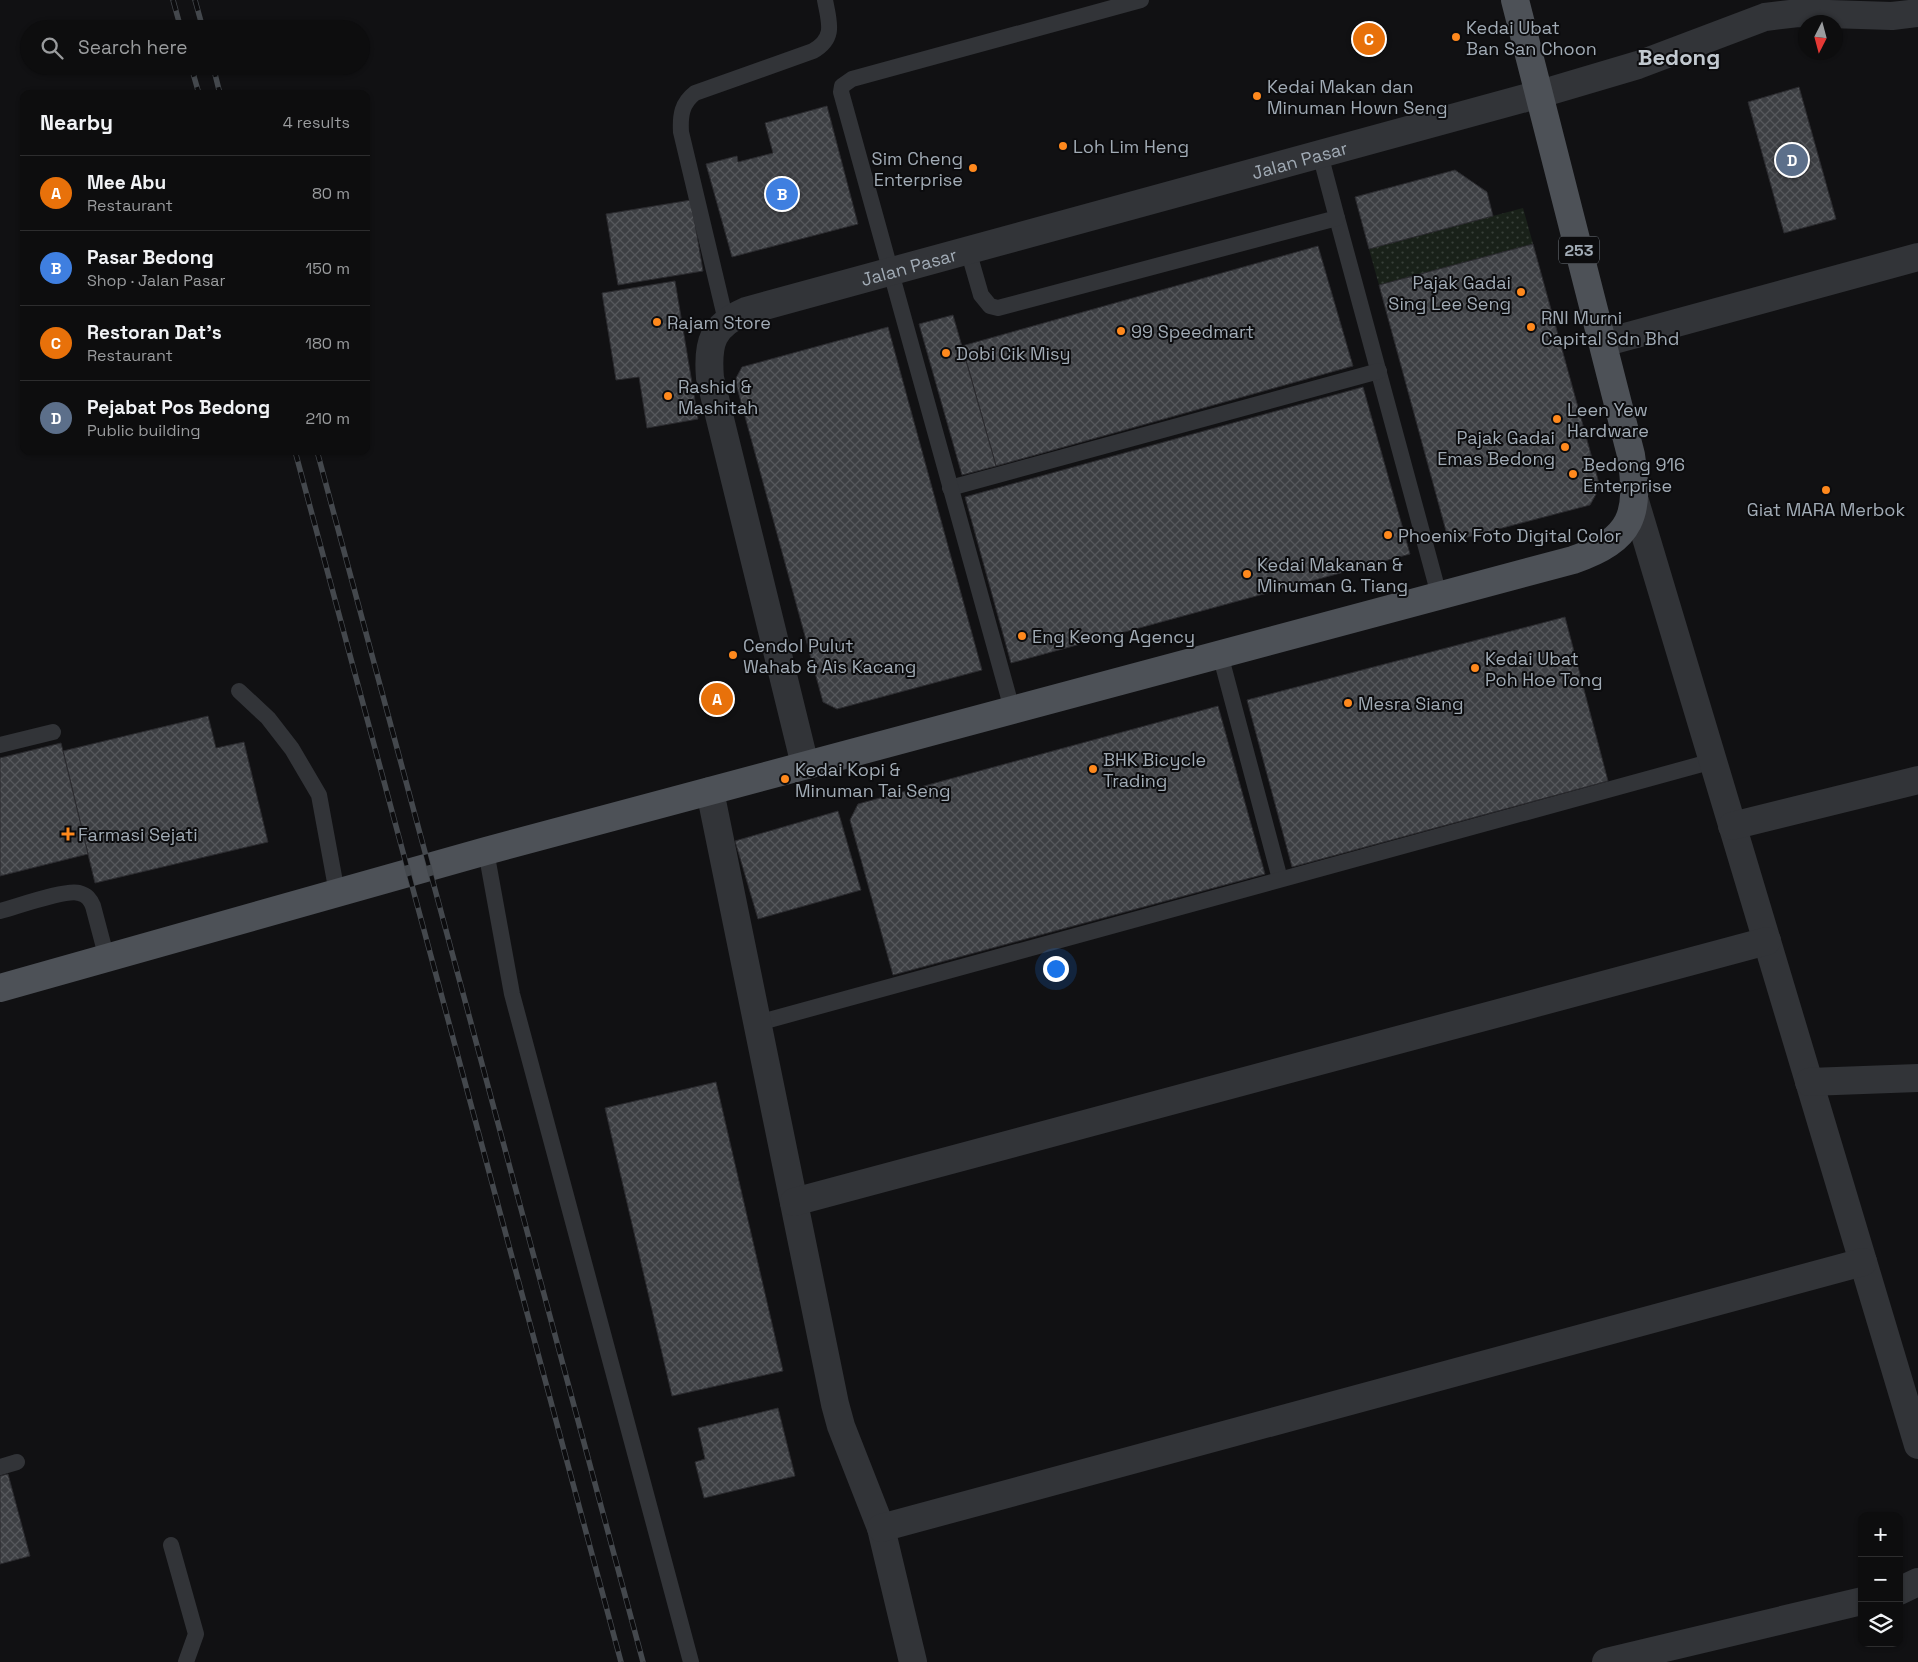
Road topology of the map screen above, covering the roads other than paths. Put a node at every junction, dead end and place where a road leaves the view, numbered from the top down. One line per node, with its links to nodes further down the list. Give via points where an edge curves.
1 (825, 0): 11 (lane, via 830,30 821,47 696,93 689,98 681,113 681,132)
2 (1140, 0): 10 (lane, via 852,79 842,86 841,99)
3 (1515, 0): 5 (main road, 253)
4 (1918, 12): 5 (street, Jalan Pasar, via 1892,16 1798,13 1765,17 1638,65)
5 (1540, 94): 6 (street, Jalan Pasar); 12 (main road, 253)
6 (1320, 154): 7 (lane); 8 (street, Jalan Pasar)
7 (1337, 218): 8 (lane, via 998,308 990,306 981,295); 13 (lane)
8 (968, 250): 10 (street, Jalan Pasar)
9 (1918, 257): 12 (street)
10 (889, 271): 11 (street, Jalan Pasar, via 746,311); 14 (lane)
11 (726, 321): 23 (street, Jalan Pasar, via 717,329 710,345 710,378)
12 (1603, 344): 15 (main road, 253, via 1631,455)
13 (1378, 371): 14 (lane); 16 (lane)
14 (950, 488): 19 (lane)
15 (1635, 501): 16 (main road, 253, via 1627,526 1613,541 1594,552); 22 (street)
16 (1440, 595): 17 (main road, 253)
17 (1220, 654): 19 (main road, 253); 28 (lane)
18 (239, 691): 29 (lane, via 268,718 292,749 319,795)
19 (1012, 710): 23 (main road, 253)
20 (52, 732): 21 (lane)
21 (0, 745)
22 (1713, 761): 26 (street); 28 (lane)
23 (805, 766): 25 (main road, 253)
24 (1918, 780): 26 (street)
25 (710, 791): 27 (main road, 253); 34 (street)
26 (1732, 826): 31 (street)
27 (486, 851): 29 (main road, 253); 48 (lane, via 512,994)
28 (1280, 879): 34 (lane)
29 (337, 893): 32 (main road, 253)
30 (0, 911): 32 (lane, via 70,892 84,895 93,906)
31 (1767, 941): 36 (street); 37 (street)
32 (107, 959): 33 (main road, 253)
33 (0, 988)
34 (758, 1023): 37 (street)
35 (1918, 1078): 36 (street)
36 (1809, 1082): 38 (street)
37 (794, 1202): 42 (street, via 835,1404)
38 (1863, 1262): 39 (street); 42 (street)
39 (1918, 1445)
40 (16, 1462): 41 (lane)
41 (0, 1467)
42 (881, 1528): 49 (street)
43 (171, 1545): 47 (lane, via 196,1634)
44 (1918, 1582): 45 (street)
45 (1903, 1589)
46 (1858, 1602): 50 (street)
47 (186, 1662)
48 (691, 1662)
49 (913, 1662)
50 (1606, 1662)

